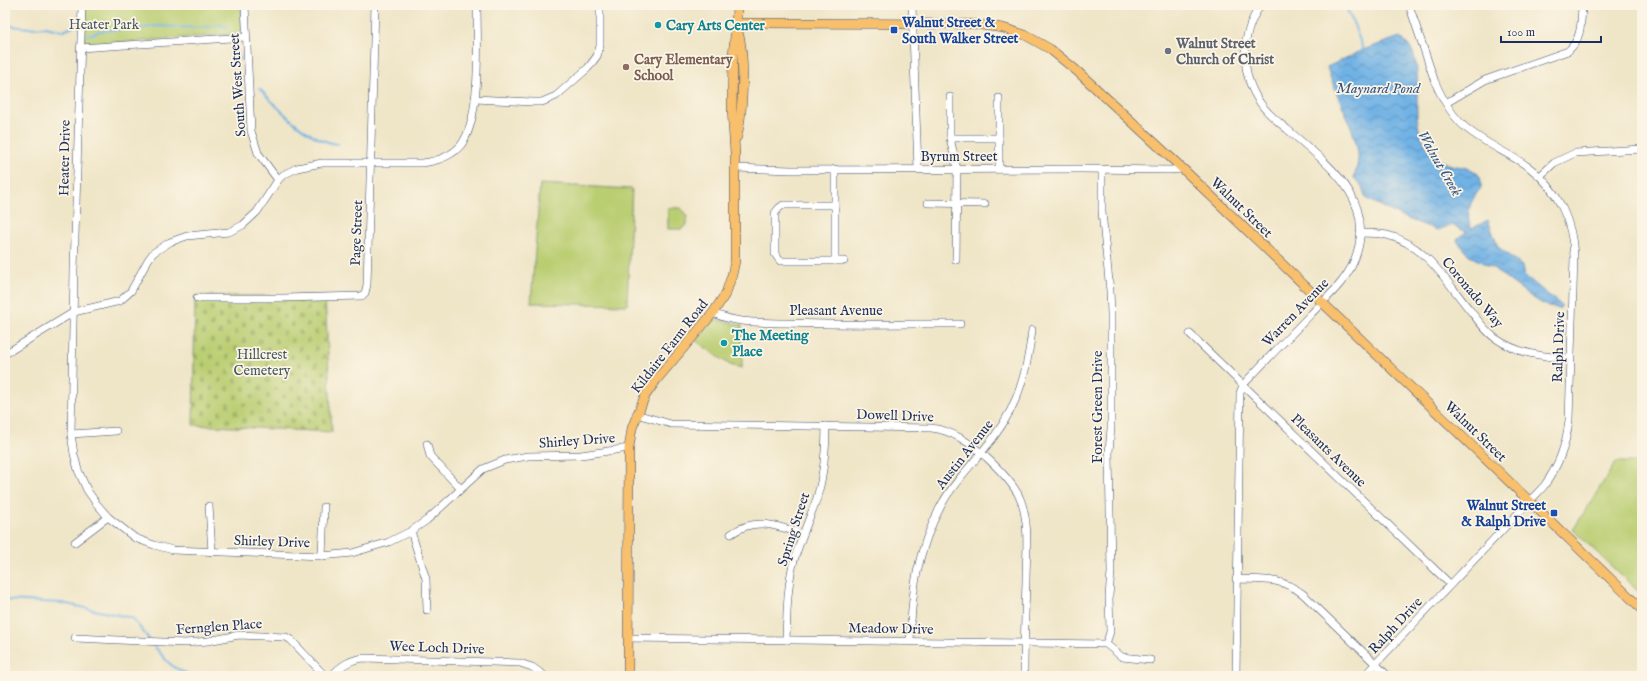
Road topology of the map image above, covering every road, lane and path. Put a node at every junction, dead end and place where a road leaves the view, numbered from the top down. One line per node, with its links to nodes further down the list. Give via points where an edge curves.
1 (82, 5): 14 (street, Heater Drive)
2 (245, 5): 13 (street, South West Street)
3 (375, 5): 22 (street, Page Street)
4 (477, 5): 17 (street)
5 (600, 5): 17 (street, via 599,53 588,68 556,96 542,102)
6 (736, 5): 12 (main road, Kildaire Farm Road)
7 (912, 5): 11 (street)
8 (1261, 5): 36 (street, Warren Avenue, via 1252,21 1245,48 1246,71 1253,90 1274,118 1344,182 1356,208)
9 (1409, 5): 18 (street, Ralph Drive, via 1435,82)
10 (1582, 5): 18 (street, via 1579,35 1568,51 1485,80)
11 (913, 23): 12 (main road, Walnut Street); 25 (street); 29 (main road, Walnut Street, via 991,26 1034,40 1050,49 1077,71)
12 (736, 24): 23 (main road, Kildaire Farm Road, via 732,55)
13 (246, 37): 14 (street); 31 (street, South West Street, via 251,131 258,153)
14 (80, 48): 42 (street, Heater Drive)
15 (950, 97): 19 (street)
16 (999, 98): 20 (street)
17 (475, 99): 22 (street, via 468,133 462,144 450,154 423,163)
18 (1446, 103): 30 (street, Ralph Drive, via 1461,123 1476,136)
19 (950, 138): 20 (street); 26 (street)
20 (999, 138): 27 (street)
21 (1642, 149): 30 (street, via 1575,153 1554,163)
22 (371, 164): 31 (street, via 314,163 289,171); 40 (street, Page Street, via 367,285 364,295 313,298)
23 (735, 168): 24 (street, Byrum Street); 43 (main road, Kildaire Farm Road, via 735,261 726,293)
24 (835, 169): 25 (street, Byrum Street); 35 (street)
25 (918, 169): 26 (street, Byrum Street)
26 (957, 169): 27 (street, Byrum Street); 33 (street)
27 (999, 169): 28 (street, Byrum Street)
28 (1102, 169): 29 (street, Byrum Street); 77 (street, Forest Green Drive, via 1102,212 1111,314 1111,572 1110,632)
29 (1183, 169): 41 (main road, Walnut Street)
30 (1540, 176): 48 (street, Ralph Drive, via 1565,212 1573,240)
31 (278, 180): 42 (street, via 257,212 243,225 228,232 187,236 170,242 153,253 133,288 123,299 106,306)
32 (928, 203): 33 (street)
33 (957, 204): 34 (street); 37 (street)
34 (985, 204)
35 (835, 206): 38 (street); 38 (street, via 783,205 775,213 775,254 780,261)
36 (1360, 233): 41 (street, Warren Avenue, via 1350,268 1344,279); 48 (street, Coronado Way, via 1388,235 1421,252 1483,327 1505,344 1522,352 1540,356)
37 (956, 260)
38 (835, 261): 39 (street)
39 (844, 261)
40 (197, 298)
41 (1322, 303): 49 (street, Warren Avenue); 58 (main road, Walnut Street)
42 (74, 312): 47 (street); 53 (street, Shirley Drive)
43 (713, 313): 44 (street, Pleasant Avenue, via 730,320 748,322 834,325); 50 (main road, Kildaire Farm Road, via 657,379)
44 (960, 324)
45 (1032, 330): 56 (street, Austin Avenue, via 1026,374 1016,402 1003,425)
46 (1190, 334): 49 (street, Pleasants Avenue)
47 (5, 354)
48 (1570, 358): 58 (street, Ralph Drive, via 1569,420 1565,445 1553,474)
49 (1243, 385): 68 (street, via 1239,400); 69 (street, Pleasants Avenue)
50 (636, 414): 51 (street, Dowell Drive, via 671,424); 55 (main road, Kildaire Farm Road)
51 (826, 426): 56 (street, Dowell Drive, via 938,428 962,438); 64 (street, Spring Street, via 826,455 821,482)
52 (116, 431): 53 (street)
53 (71, 434): 61 (street, Shirley Drive, via 78,470 92,497)
54 (427, 444): 57 (street, via 430,456)
55 (629, 448): 57 (street, Shirley Drive, via 581,455 528,456 505,460 483,469); 73 (main road, Kildaire Farm Road)
56 (981, 453): 75 (street, Austin Avenue, via 951,488 924,545 914,581); 76 (street, Dowell Drive, via 1010,482 1024,512)
57 (460, 488): 62 (street, Shirley Drive)
58 (1530, 502): 69 (street, Ralph Drive); 70 (main road, Walnut Street)
59 (210, 506): 66 (street)
60 (324, 507): 67 (street)
61 (108, 517): 65 (street); 66 (street, Shirley Drive, via 135,538 154,545 173,550)
62 (411, 531): 67 (street, Shirley Drive, via 372,548); 71 (street, via 426,579)
63 (732, 534): 64 (street, via 746,526 761,524)
64 (803, 534): 74 (street, Spring Street, via 789,587)
65 (75, 542)
66 (212, 552): 67 (street, Shirley Drive)
67 (322, 556)
68 (1236, 579): 79 (street, via 1280,581 1295,588); 85 (street)
69 (1450, 584): 79 (street, Ralph Drive)
70 (1642, 609)
71 (426, 610)
72 (76, 638): 80 (street, Fernglen Place, via 191,642 235,635 286,637)
73 (628, 638): 74 (street, Meadow Drive); 83 (main road, Kildaire Farm Road)
74 (786, 640): 75 (street, Meadow Drive)
75 (910, 641): 76 (street, Meadow Drive)
76 (1025, 643): 77 (street, Meadow Drive); 84 (street, Dowell Drive)
77 (1106, 644): 78 (street, via 1122,657)
78 (1150, 660)
79 (1375, 665): 86 (street, Ralph Drive); 87 (street)
80 (325, 676)
81 (331, 676): 82 (street, Wee Loch Drive, via 343,665 365,658 520,663)
82 (545, 676)
83 (628, 676)
84 (1024, 676)
85 (1236, 676)
86 (1364, 676)
87 (1388, 676)

